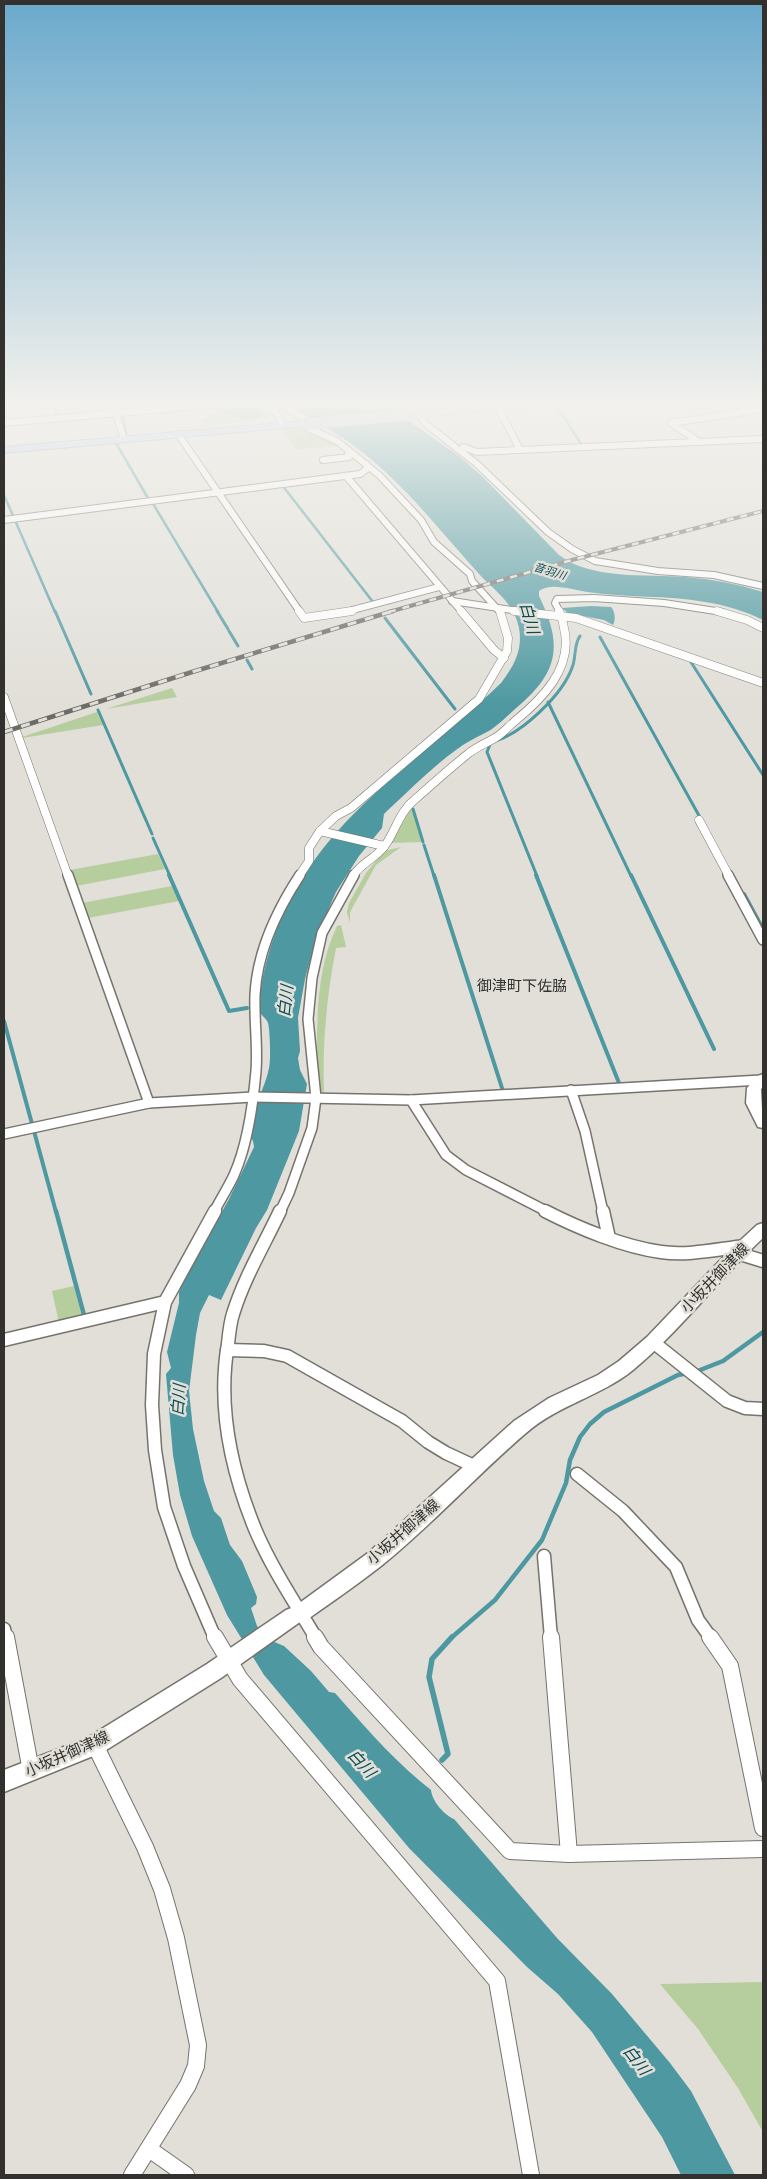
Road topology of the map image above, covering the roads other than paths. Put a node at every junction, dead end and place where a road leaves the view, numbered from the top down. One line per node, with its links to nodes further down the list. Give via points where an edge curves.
1 (121, 505): 6 (street)
2 (227, 505): 8 (street, via 304,618 351,611)
3 (370, 505): 8 (street)
4 (407, 505): 10 (street, via 434,542 470,574 472,581)
5 (519, 505): 7 (street, via 548,532 594,561 714,576)
6 (4, 520)
7 (763, 586)
8 (439, 587): 9 (street)
9 (452, 601): 10 (street); 13 (street)
10 (501, 609): 11 (street); 13 (street, via 508,638)
11 (559, 615): 12 (street, via 557,599 617,600 705,607 740,617); 14 (street, via 588,621); 18 (street, via 566,640 565,656 552,685 524,714 495,738 469,753 409,805 398,820 395,831)
12 (763, 628)
13 (504, 658): 17 (street, via 479,699)
14 (763, 683)
15 (4, 697): 25 (street)
16 (699, 820): 19 (street)
17 (322, 831): 18 (street); 22 (street, via 309,848 309,861 276,917 259,964 255,994)
18 (382, 846): 23 (street, via 372,859 358,868 322,933 312,978 308,1018)
19 (763, 940)
20 (762, 1080): 21 (street); 26 (main road, via 754,1088 754,1103)
21 (571, 1090): 24 (street); 29 (street, via 585,1130)
22 (255, 1097): 23 (street); 25 (street); 32 (street, via 234,1175)
23 (313, 1098): 24 (street); 35 (street, via 312,1128 289,1193 242,1289 232,1316)
24 (411, 1100): 29 (street, via 446,1155 466,1170 565,1222)
25 (149, 1103): 27 (street)
26 (763, 1123)
27 (4, 1134)
28 (763, 1229): 30 (main road, 小坂井御津線)
29 (608, 1238): 30 (street, via 661,1252)
30 (741, 1249): 31 (street); 34 (main road, 小坂井御津線)
31 (763, 1261)
32 (166, 1302): 33 (street); 42 (street, via 154,1354 152,1405 164,1507 210,1629)
33 (4, 1340)
34 (653, 1342): 36 (street, via 727,1401 745,1408); 37 (main road, 小坂井御津線, via 604,1380 555,1403 521,1426)
35 (227, 1350): 37 (street, via 264,1351 287,1356 402,1421 428,1442); 40 (street, via 223,1372 225,1421 235,1472 259,1538)
36 (763, 1409)
37 (476, 1466): 40 (main road, 小坂井御津線, via 375,1559)
38 (577, 1474): 46 (street, via 623,1511 676,1567 698,1620 730,1666)
39 (544, 1556): 48 (street)
40 (297, 1615): 42 (main road, 小坂井御津線); 48 (street, via 321,1647 510,1851)
41 (4, 1629): 44 (street)
42 (232, 1658): 43 (main road, 小坂井御津線); 52 (street, via 240,1679 498,1982)
43 (95, 1745): 44 (main road, 小坂井御津線); 49 (street, via 162,1888 198,2045 196,2066 188,2085)
44 (31, 1771): 45 (main road, 小坂井御津線)
45 (4, 1781)
46 (763, 1828)
47 (763, 1849): 48 (street)
48 (569, 1854)
49 (149, 2149): 50 (street); 51 (street)
50 (132, 2175)
51 (186, 2175)
52 (531, 2175)

